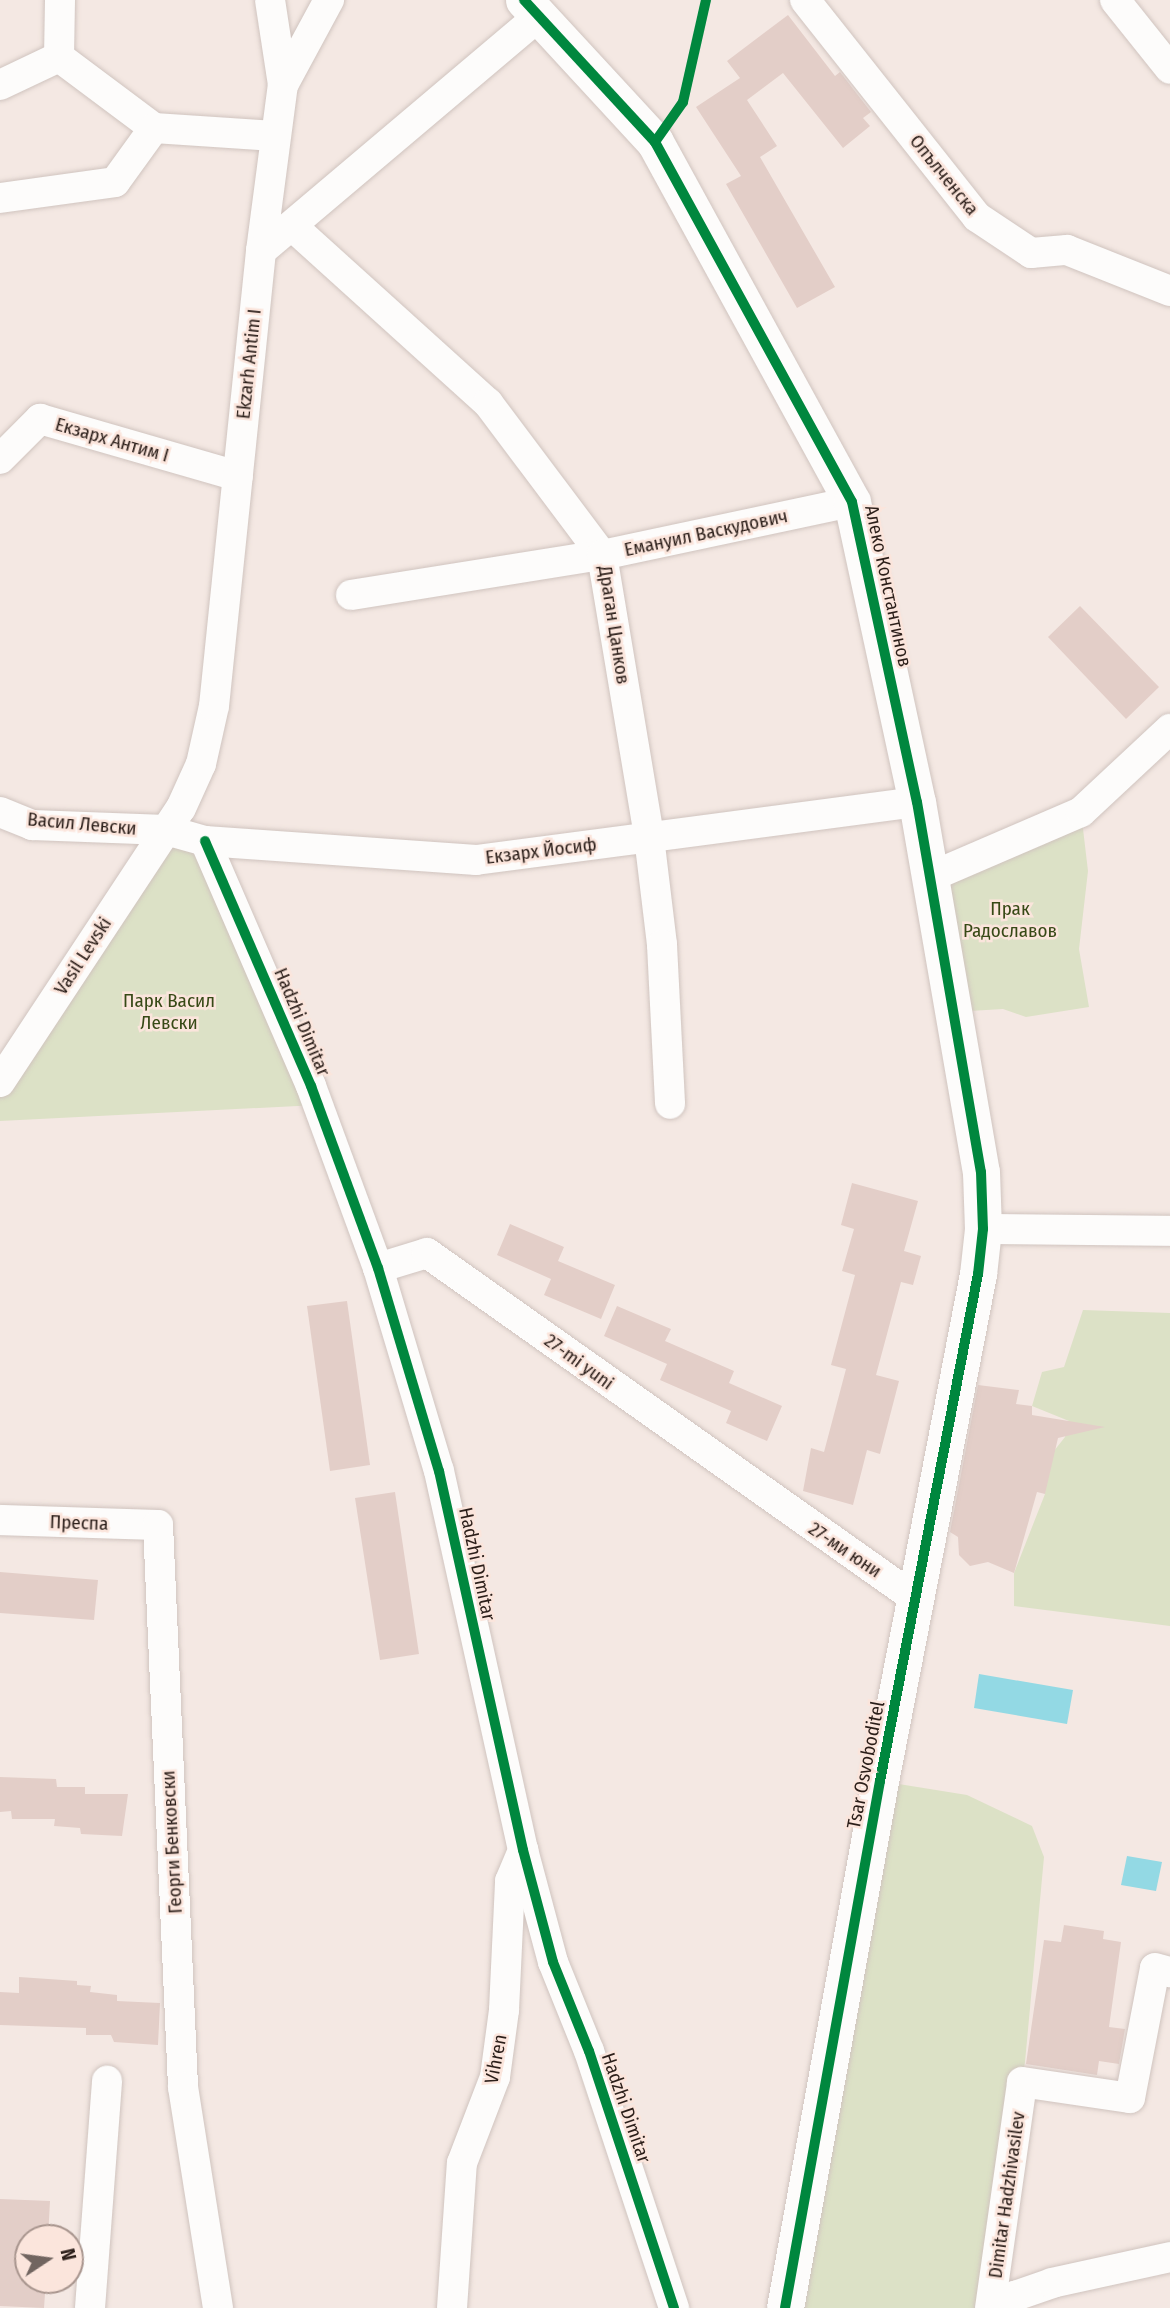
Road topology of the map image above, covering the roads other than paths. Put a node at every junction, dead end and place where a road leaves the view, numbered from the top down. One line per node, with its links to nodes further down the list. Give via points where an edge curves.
1 (60, 0): 7 (street)
2 (270, 0): 10 (street)
3 (329, 0): 10 (street)
4 (805, 0): 16 (street, Опълченска, via 977,217 1031,253 1068,250)
5 (1115, 0): 8 (street)
6 (541, 5): 14 (street); 19 (street, Алеко Константинов, via 655,142)
7 (59, 57): 9 (street); 11 (street)
8 (1170, 69)
9 (0, 85)
10 (283, 85): 12 (street)
11 (154, 128): 12 (street); 13 (street, via 114,182)
12 (275, 136): 15 (street)
13 (0, 198)
14 (292, 226): 15 (street); 20 (street, Драган Цанков, via 488,403)
15 (261, 251): 18 (street, Ekzarh Antim I)
16 (1170, 291)
17 (0, 459): 18 (street, Екзарх Антим I, via 40,419)
18 (238, 476): 25 (street, Ekzarh Antim I, via 214,706 201,764)
19 (852, 502): 20 (street, Емануил Васкудович); 23 (street, Алеко Константинов)
20 (602, 555): 21 (street, Емануил Васкудович); 26 (street, Драган Цанков)
21 (351, 594)
22 (1170, 729): 28 (street, via 1081,812)
23 (917, 802): 26 (street, Екзарх Йосиф); 28 (street, Алеко Константинов)
24 (0, 812): 25 (street, Васил Левски, via 32,825)
25 (166, 830): 27 (street, Екзарх Йосиф); 29 (street, Vasil Levski)
26 (649, 837): 27 (street, Екзарх Йосиф, via 476,860); 30 (street, Драган Цанков, via 662,945)
27 (205, 841): 33 (street, Hadzhi Dimitar, via 310,1086)
28 (930, 877): 31 (street, Алеко Константинов, via 981,1172)
29 (0, 1082)
30 (670, 1104)
31 (983, 1229): 32 (street); 36 (street, Tsar Osvoboditel)
32 (1170, 1231)
33 (378, 1268): 36 (street, 27-ми юни, via 427,1253); 37 (street, Hadzhi Dimitar, via 439,1471)
34 (0, 1520): 35 (street, Преспа)
35 (158, 1525): 43 (street, Георги Бенковски, via 183,2087)
36 (916, 1599): 46 (street, Tsar Osvoboditel)
37 (523, 1850): 44 (street, Vihren, via 510,1881 504,2010 495,2077 462,2163); 45 (street, Hadzhi Dimitar, via 553,1962 589,2051)
38 (1170, 1972): 47 (street, Dimitar Hadzhivasilev, via 1154,1968 1130,2098 1022,2081)
39 (107, 2081): 42 (street)
40 (1170, 2257): 41 (street)
41 (1054, 2296): 48 (street, via 1015,2297)
42 (90, 2308)
43 (218, 2308)
44 (452, 2308)
45 (674, 2308)
46 (785, 2308)
47 (990, 2308)
48 (1005, 2308)

